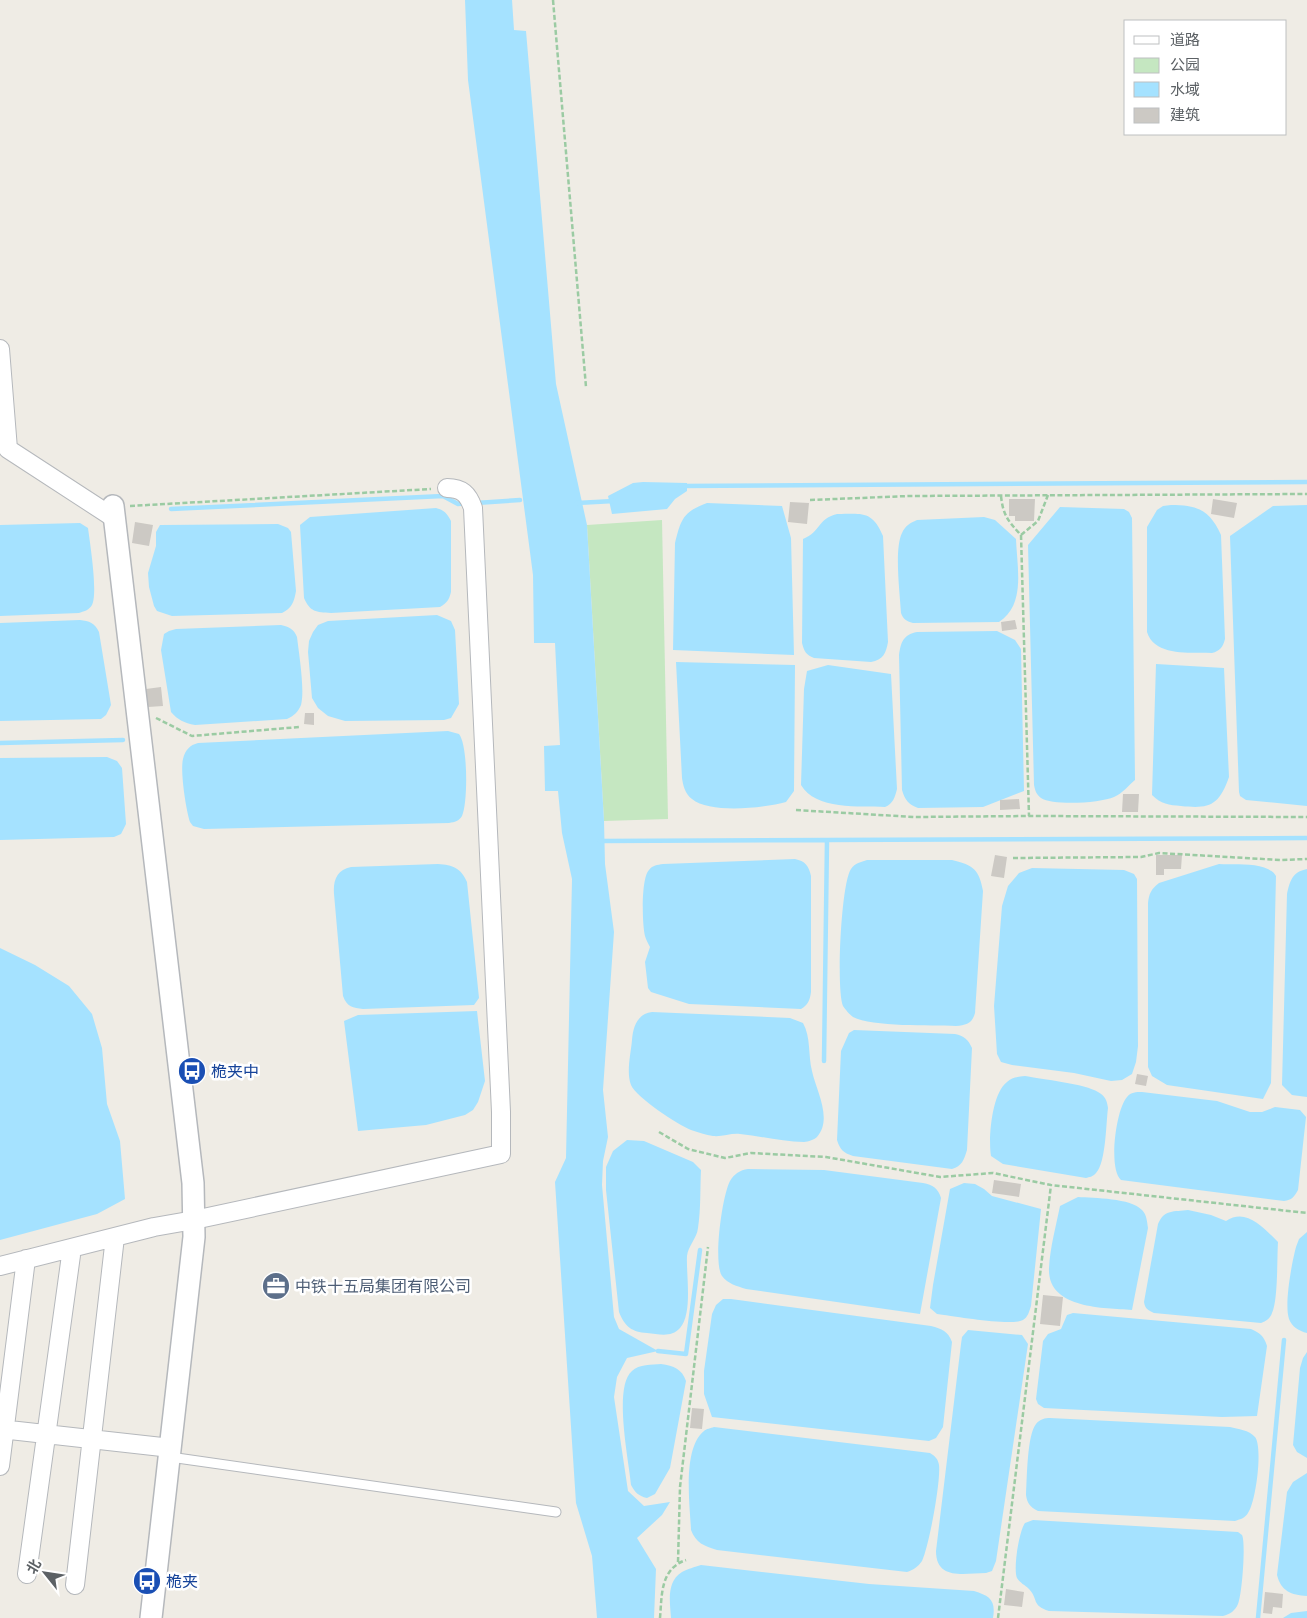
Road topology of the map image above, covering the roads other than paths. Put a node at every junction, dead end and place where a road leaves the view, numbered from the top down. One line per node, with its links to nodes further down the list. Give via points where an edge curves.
1 (0, 349): 3 (street, via 8,449)
2 (447, 488): 4 (street, via 464,492 473,508 501,1154)
3 (114, 512): 4 (street, via 193,1183)
4 (194, 1220): 5 (street, via 154,1226); 12 (street)
5 (115, 1237): 6 (street); 11 (street)
6 (72, 1248): 7 (street); 10 (street)
7 (26, 1259): 8 (street); 9 (street)
8 (0, 1266)
9 (2, 1429): 10 (street); 13 (street)
10 (46, 1434): 11 (street); 15 (street)
11 (93, 1440): 12 (street); 16 (street)
12 (171, 1452): 14 (lane); 17 (street)
13 (0, 1466)
14 (556, 1512)
15 (27, 1574)
16 (75, 1585)
17 (151, 1618)

